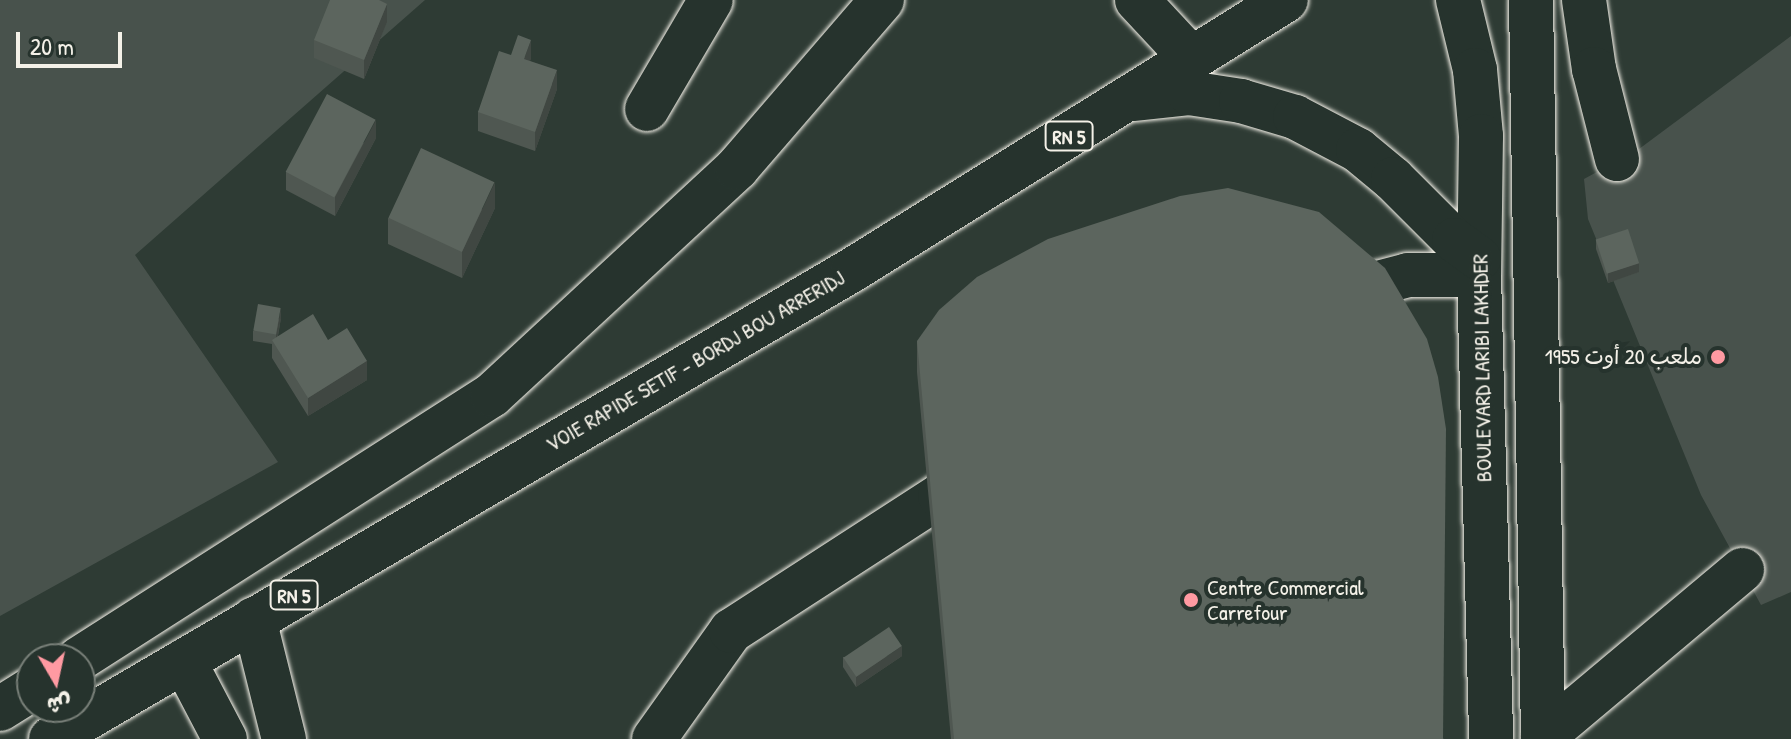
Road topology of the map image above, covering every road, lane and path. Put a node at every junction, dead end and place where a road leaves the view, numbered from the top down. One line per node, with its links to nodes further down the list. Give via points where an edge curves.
1 (711, 0): 10 (main road)
2 (882, 0): 17 (main road, via 737,168 492,395)
3 (1137, 0): 8 (main road)
4 (1286, 0): 8 (main road, RN 5)
5 (1458, 0): 12 (main road, BOULEVARD LARIBI LAKHDER, via 1475,70 1481,136)
6 (1531, 0): 20 (main road)
7 (1584, 0): 11 (main road, via 1594,69)
8 (1192, 59): 9 (main road, RN 5)
9 (1125, 100): 12 (main road, via 1189,93 1295,117 1358,150); 16 (main road, VOIE RAPIDE SETIF - BORDJ BOU ARRERIDJ / RN 5, via 852,270)
10 (647, 109)
11 (1617, 159)
12 (1479, 267): 13 (main road, via 1349,288); 19 (main road, BOULEVARD LARIBI LAKHDER)
13 (1299, 307)
14 (1023, 452): 24 (main road, via 928,504 731,631)
15 (1742, 570): 20 (main road)
16 (254, 619): 18 (main road, RN 5); 23 (main road)
17 (96, 648)
18 (184, 661): 21 (main road, RN 5); 22 (main road)
19 (1491, 738): 20 (main road)
20 (1543, 738)
21 (51, 739)
22 (225, 739)
23 (284, 739)
24 (654, 739)

